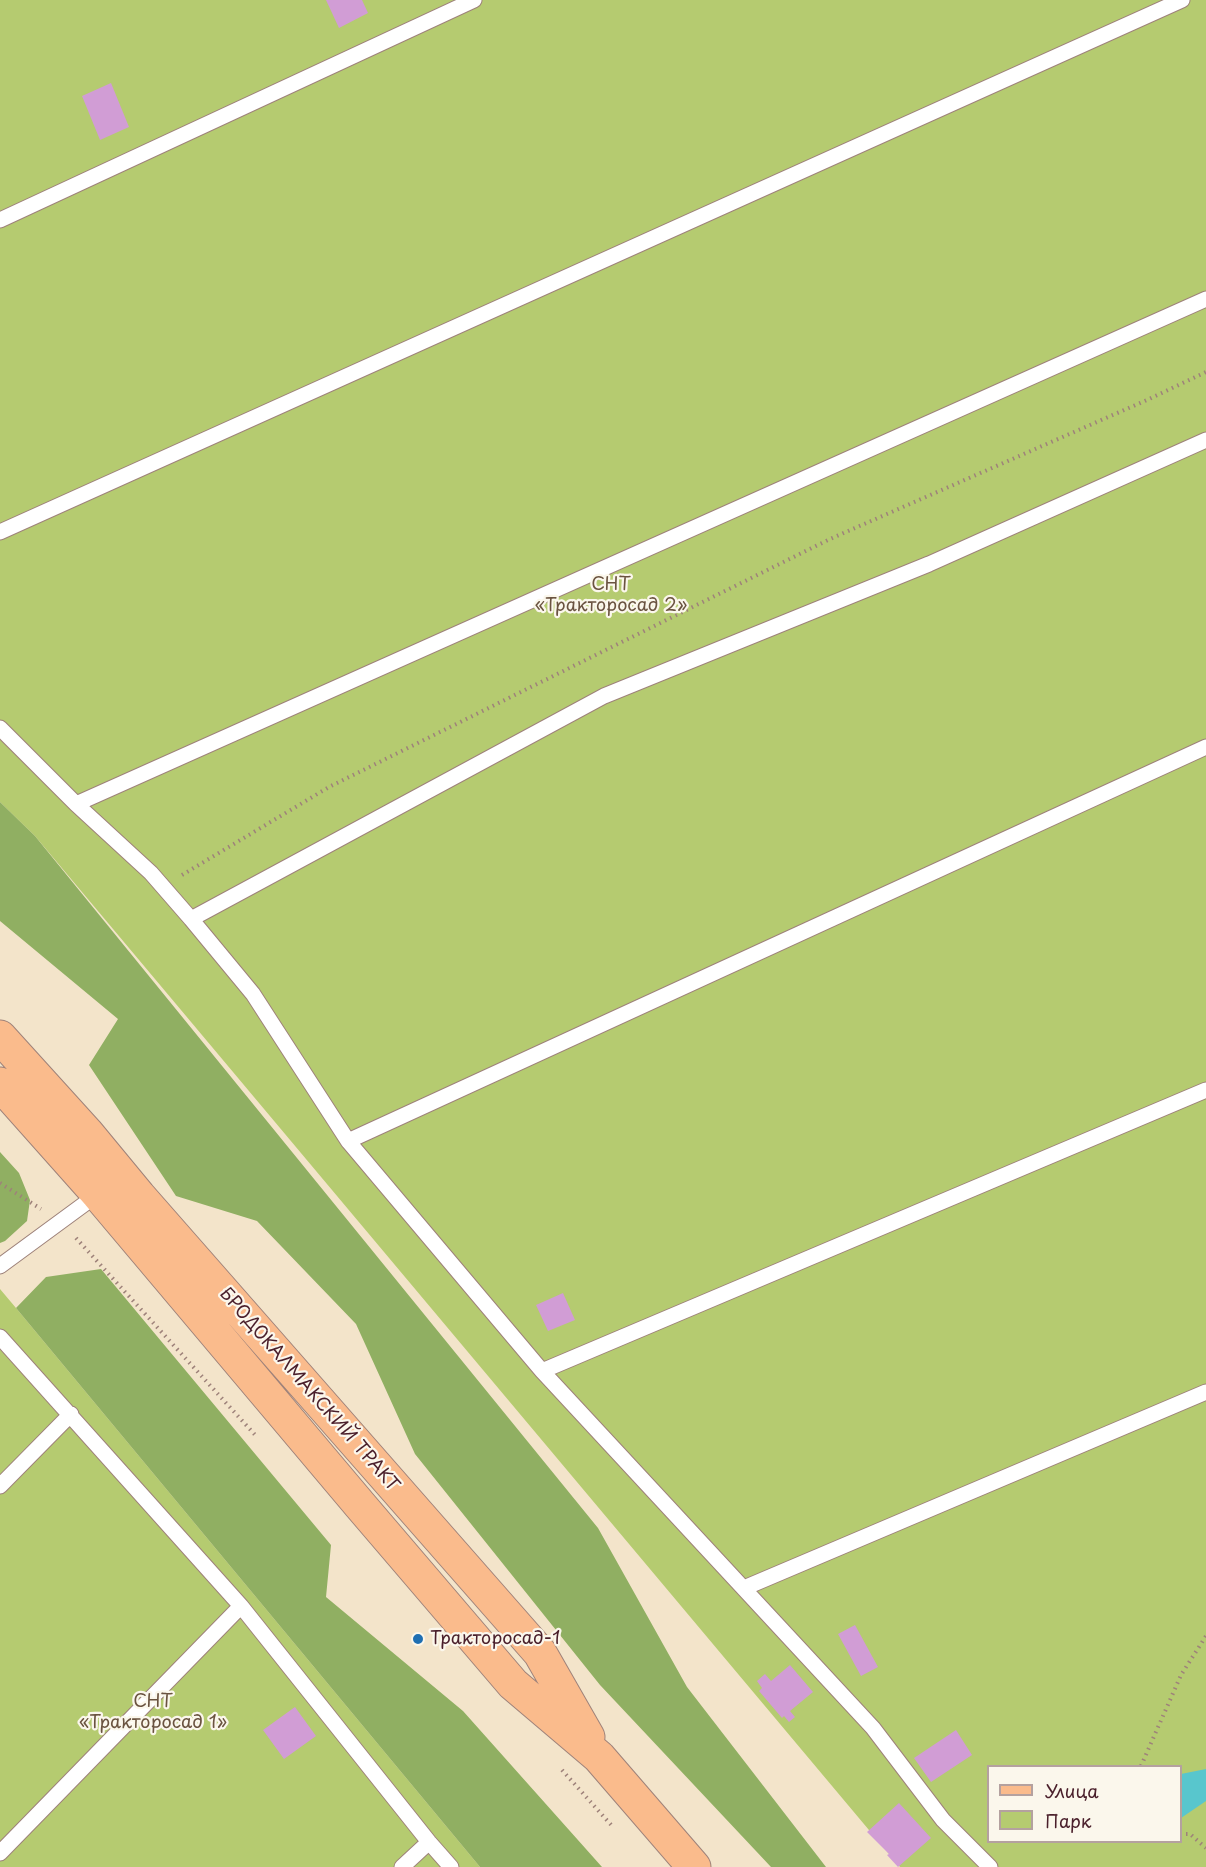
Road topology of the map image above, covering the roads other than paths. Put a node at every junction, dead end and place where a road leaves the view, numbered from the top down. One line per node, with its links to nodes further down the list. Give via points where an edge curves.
1 (474, 0): 3 (lane)
2 (1182, 0): 6 (lane)
3 (0, 220)
4 (1206, 299): 9 (lane)
5 (1206, 440): 10 (lane, via 929,564 604,696)
6 (0, 532)
7 (0, 728): 9 (lane)
8 (1206, 747): 14 (lane)
9 (76, 804): 10 (lane, via 151,873)
10 (191, 919): 14 (lane, via 253,994)
11 (0, 1037): 24 (main road, БРОДОКАЛМАКСКИЙ ТРАКТ, via 540,1653)
12 (0, 1084): 15 (main road, БРОДОКАЛМАКСКИЙ ТРАКТ)
13 (1206, 1090): 18 (lane)
14 (348, 1141): 18 (lane)
15 (98, 1194): 16 (lane); 24 (main road, БРОДОКАЛМАКСКИЙ ТРАКТ, via 513,1684)
16 (0, 1266)
17 (0, 1336): 20 (lane)
18 (542, 1371): 22 (lane)
19 (1206, 1392): 22 (lane)
20 (70, 1414): 21 (lane); 23 (lane)
21 (0, 1486)
22 (744, 1588): 30 (lane, via 873,1728 943,1820)
23 (241, 1606): 25 (lane); 26 (lane)
24 (599, 1757): 29 (main road, БРОДОКАЛМАКСКИЙ ТРАКТ)
25 (429, 1842): 27 (lane); 28 (lane)
26 (0, 1853)
27 (402, 1867)
28 (451, 1867)
29 (694, 1867)
30 (990, 1867)

